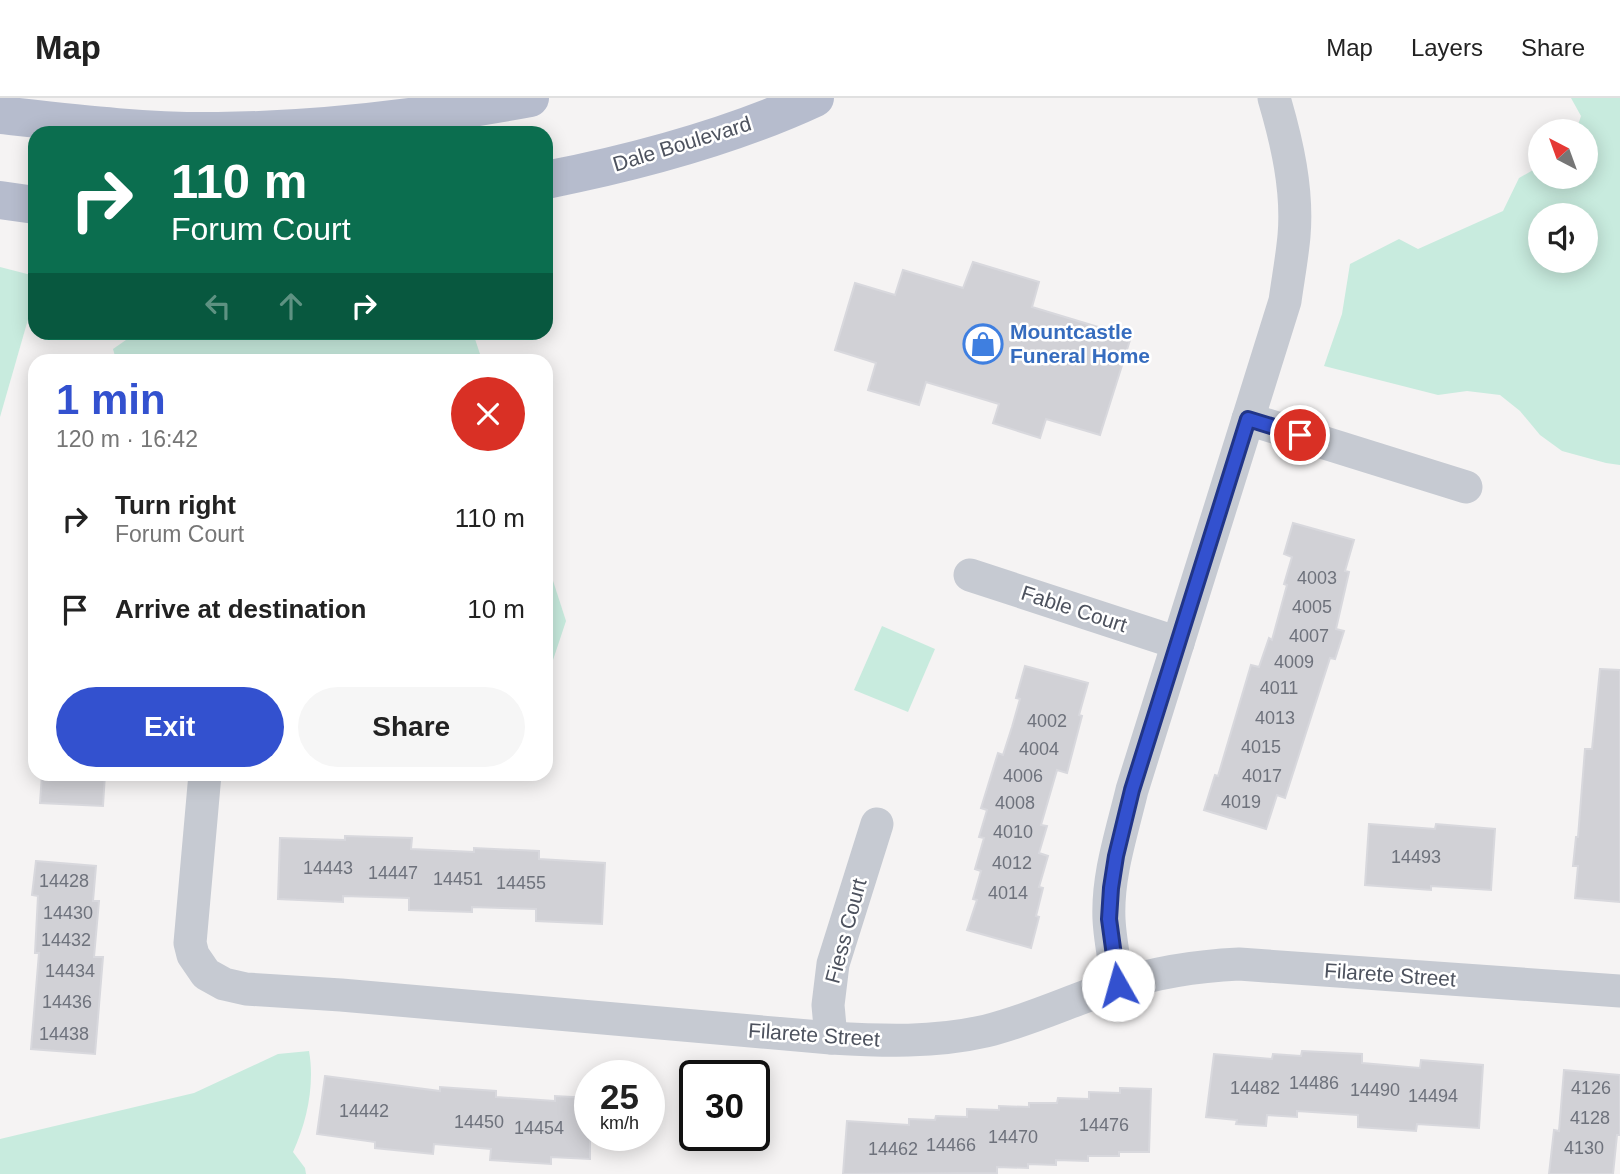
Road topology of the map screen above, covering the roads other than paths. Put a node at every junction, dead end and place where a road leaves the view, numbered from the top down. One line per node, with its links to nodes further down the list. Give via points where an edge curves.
1 (530, 98): 6 (main road)
2 (815, 98): 7 (main road, Dale Boulevard, via 686,146)
3 (1274, 98): 10 (street, via 1292,177 1294,234 1285,301)
4 (0, 114): 5 (main road)
5 (104, 126)
6 (338, 126)
7 (553, 178)
8 (0, 200): 9 (main road)
9 (28, 204)
10 (1248, 419): 11 (street); 13 (street)
11 (1466, 487)
12 (970, 575): 13 (street, Fable Court)
13 (1178, 643): 16 (street, via 1116,856 1109,919)
14 (204, 781): 18 (street, Filarete Street, via 190,943 206,974 224,984)
15 (877, 824): 18 (street, Fiess Court, via 834,964 828,1005)
16 (1118, 985): 17 (street, Filarete Street, via 1198,966 1239,964); 18 (street, Filarete Street, via 952,1038)
17 (1620, 991)
18 (831, 1038)

